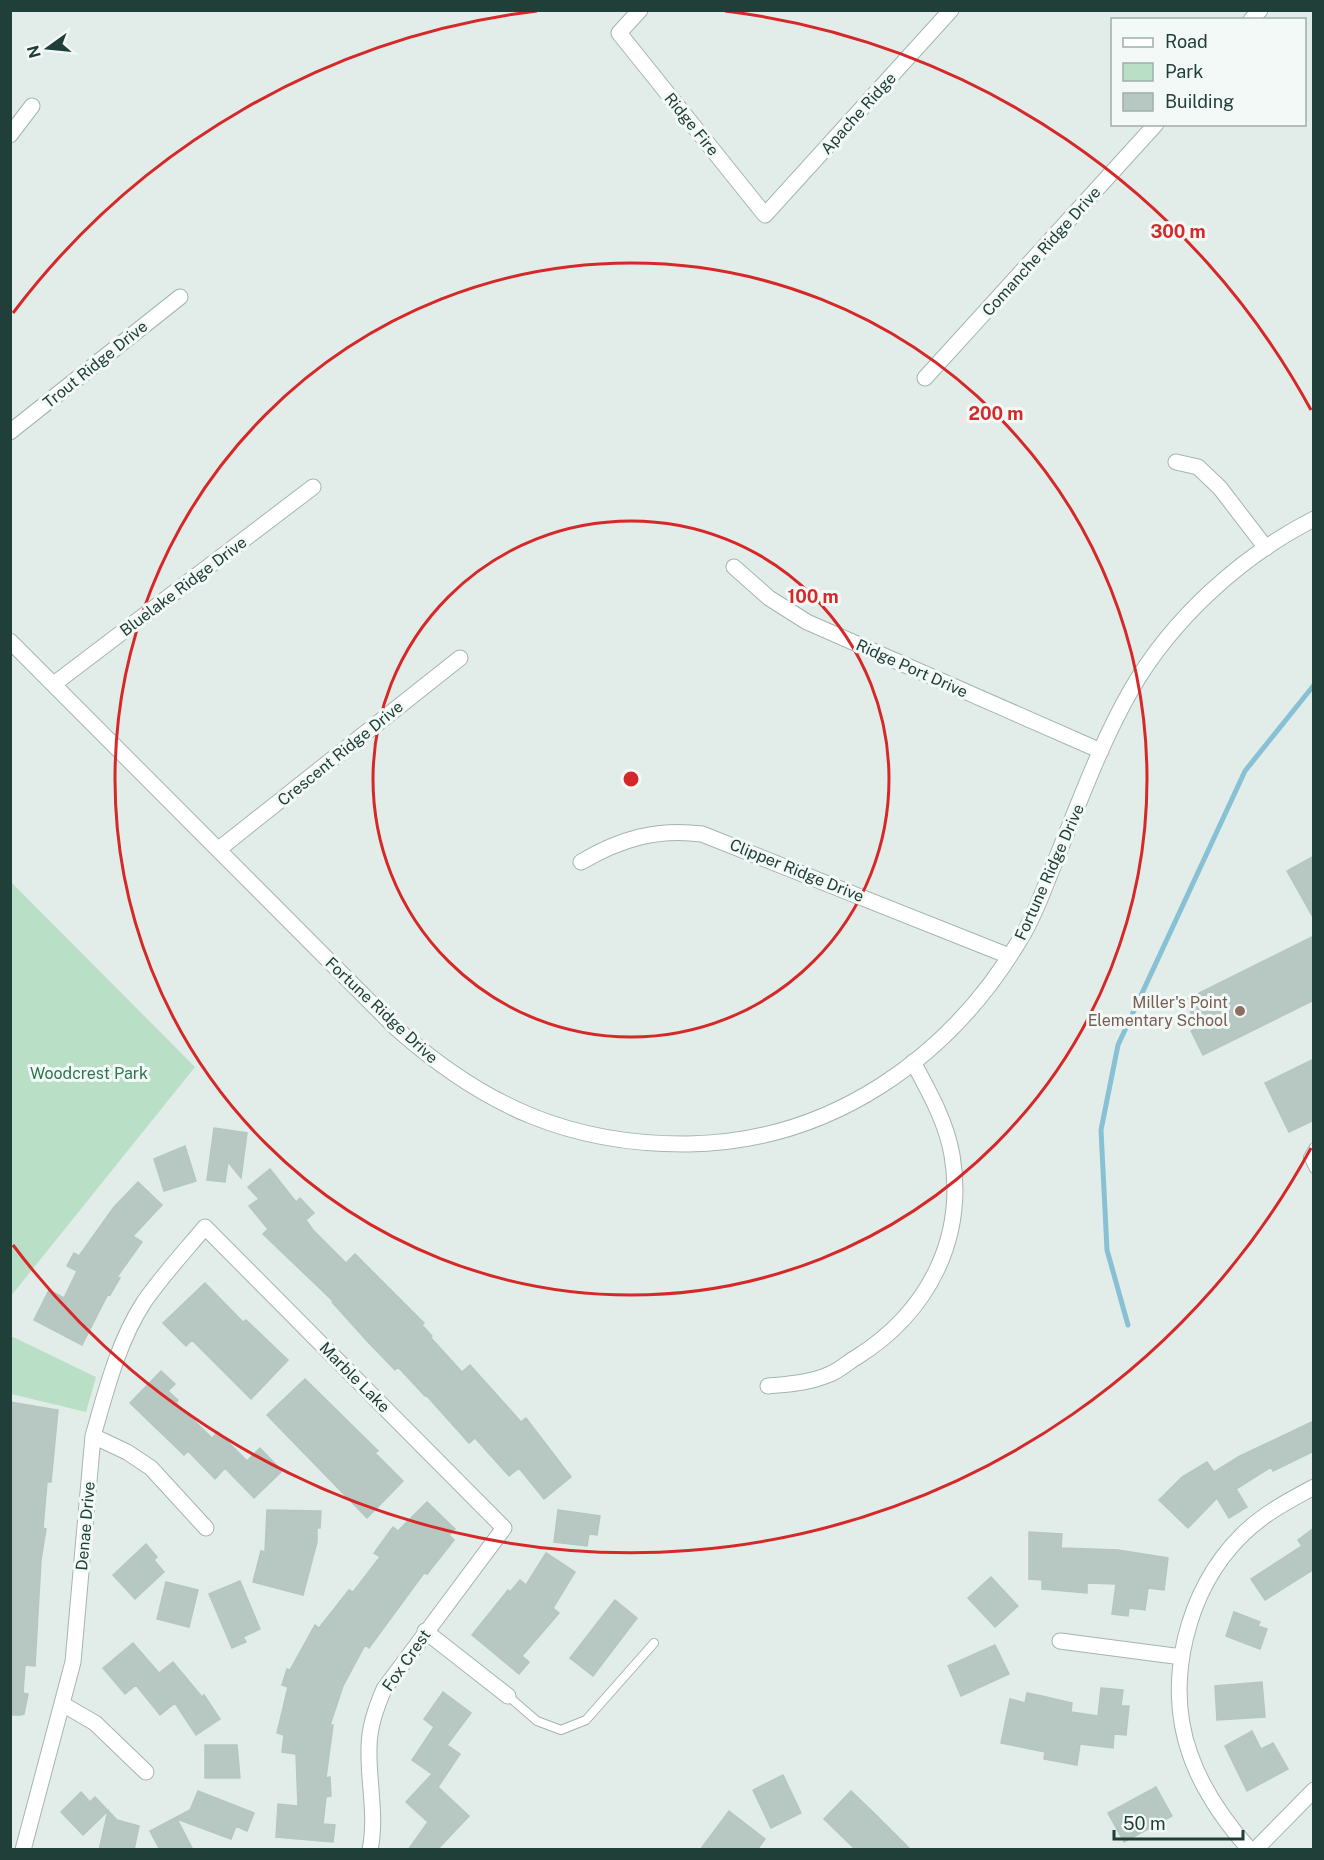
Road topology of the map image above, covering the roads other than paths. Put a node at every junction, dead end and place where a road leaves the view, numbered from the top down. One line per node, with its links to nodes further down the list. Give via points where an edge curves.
1 (640, 10): 6 (street, Ridge Fire, via 620,33)
2 (951, 10): 6 (street, Apache Ridge)
3 (32, 106): 5 (street)
4 (1154, 126): 8 (street, Comanche Ridge Drive)
5 (10, 135)
6 (765, 215)
7 (180, 297): 9 (street, Trout Ridge Drive)
8 (925, 378)
9 (10, 432)
10 (1176, 462): 13 (street, via 1198,467 1220,488)
11 (313, 487): 17 (street, Bluelake Ridge Drive)
12 (1314, 519): 13 (street, Fortune Ridge Drive)
13 (1266, 548): 18 (street, Fortune Ridge Drive, via 1238,569 1168,637 1132,689)
14 (734, 567): 18 (street, Ridge Port Drive, via 769,598 807,622)
15 (10, 641): 17 (street, Fortune Ridge Drive)
16 (460, 658): 19 (street, Crescent Ridge Drive)
17 (54, 684): 19 (street, Fortune Ridge Drive)
18 (1101, 751): 21 (street, Fortune Ridge Drive, via 1037,906)
19 (219, 849): 22 (street, Fortune Ridge Drive, via 429,1058 498,1102 570,1131 661,1144 705,1144 746,1138 788,1129 828,1114 867,1096)
20 (581, 862): 21 (street, Clipper Ridge Drive, via 636,837 669,832 702,834)
21 (1009, 956): 22 (street, Fortune Ridge Drive, via 966,1016 936,1047)
22 (913, 1062): 26 (street, via 940,1113 952,1153 953,1215 935,1274 913,1310 884,1340 831,1374 800,1383)
23 (1314, 1147): 24 (lane, via 1308,1157)
24 (1314, 1169)
25 (205, 1227): 27 (street, Denae Drive, via 144,1304 110,1378); 30 (street, Marble Lake)
26 (768, 1386)
27 (93, 1436): 29 (street, via 151,1468); 36 (street, Denae Drive, via 73,1662)
28 (1314, 1487): 34 (street, via 1258,1520 1226,1552 1198,1599)
29 (206, 1528)
30 (504, 1528): 31 (street, Fox Crest)
31 (425, 1631): 35 (street); 40 (street, Fox Crest, via 384,1689 373,1716 368,1746 374,1831)
32 (1060, 1641): 34 (street)
33 (654, 1643): 35 (lane, via 586,1720 561,1730 537,1721)
34 (1182, 1657): 41 (street, via 1179,1707 1190,1753 1221,1814)
35 (508, 1696)
36 (64, 1705): 37 (street, via 95,1723); 39 (street, Denae Drive)
37 (146, 1772)
38 (1314, 1790): 41 (street)
39 (23, 1850)
40 (370, 1850)
41 (1252, 1850)

